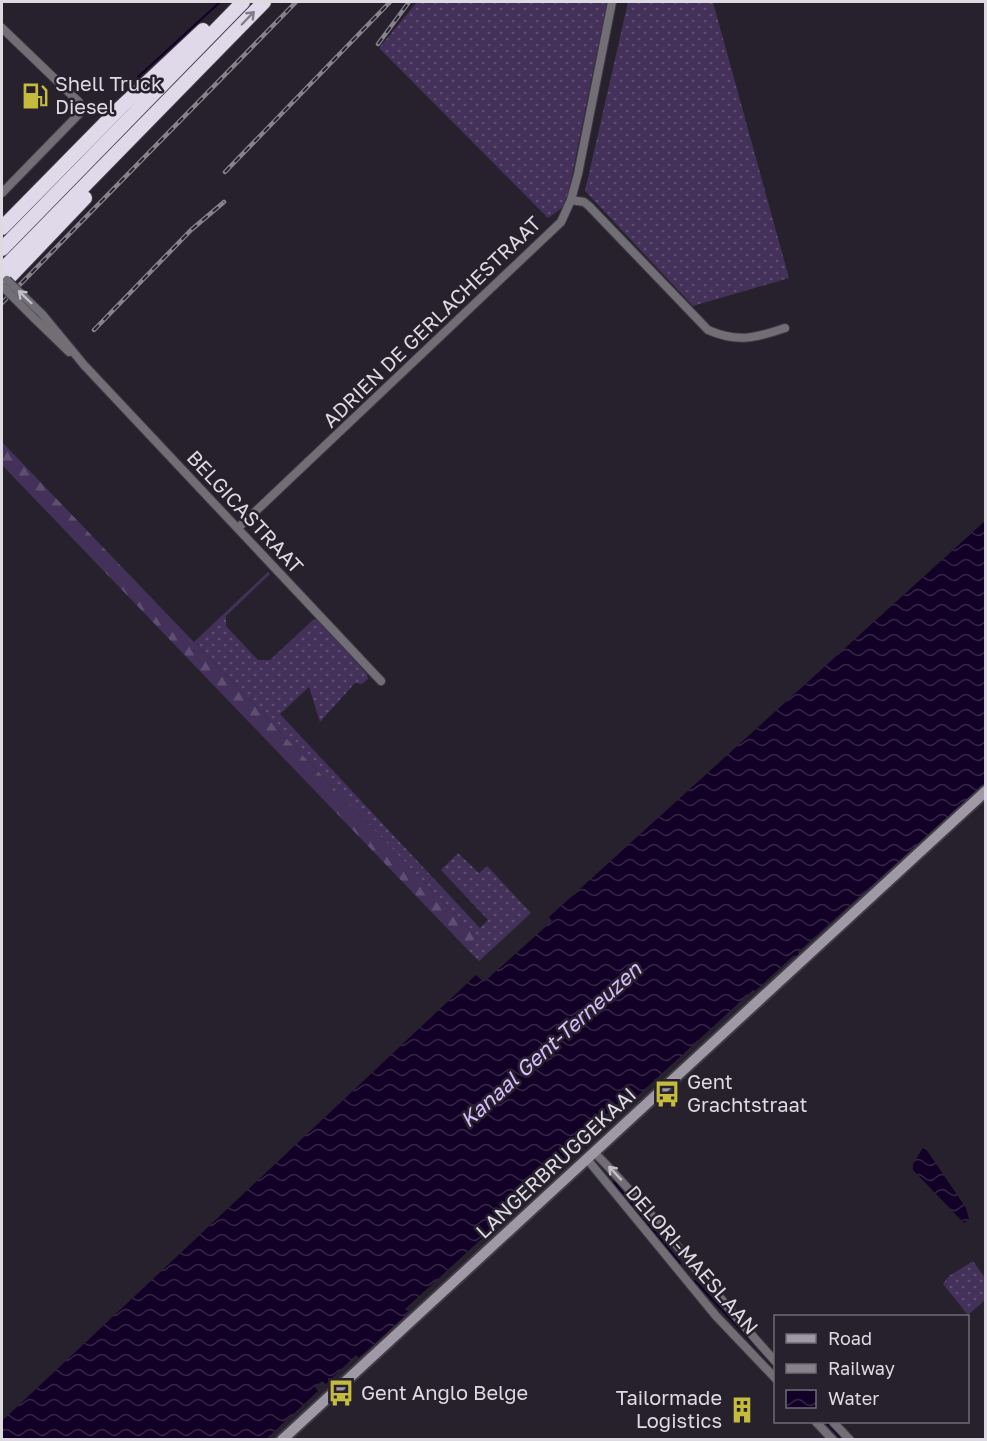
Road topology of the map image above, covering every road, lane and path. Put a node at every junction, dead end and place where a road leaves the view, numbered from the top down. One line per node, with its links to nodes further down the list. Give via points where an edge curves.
1 (233, 2): 9 (highway, via 121,107); 10 (highway)
2 (243, 2): 11 (highway)
3 (264, 2): 6 (highway, one-way to 3)
4 (612, 2): 8 (street, ADRIEN DE GERLACHESTRAAT)
5 (2, 28): 7 (street, via 81,108)
6 (220, 47): 12 (highway); 12 (highway, via 147,134 18,269)
7 (2, 193)
8 (571, 200): 13 (street, via 589,206 708,330 740,339); 14 (street, ADRIEN DE GERLACHESTRAAT, via 561,222 539,245)
9 (2, 228)
10 (2, 240)
11 (2, 249)
12 (3, 279): 14 (street, BELGICASTRAAT, bridge)
13 (785, 328)
14 (238, 528): 15 (street, BELGICASTRAAT)
15 (381, 681)
16 (986, 791): 17 (main road, LANGERBRUGGEKAAI)
17 (591, 1155): 18 (street, DELORI-MAESLAAN, one-way to 17, via 726,1308 618,1176); 19 (street, DELORI-MAESLAAN, via 716,1316); 22 (main road, LANGERBRUGGEKAAI)
18 (774, 1360)
19 (774, 1377)
20 (817, 1423): 23 (street)
21 (834, 1423): 24 (street)
22 (282, 1440)
23 (833, 1440)
24 (850, 1440)

